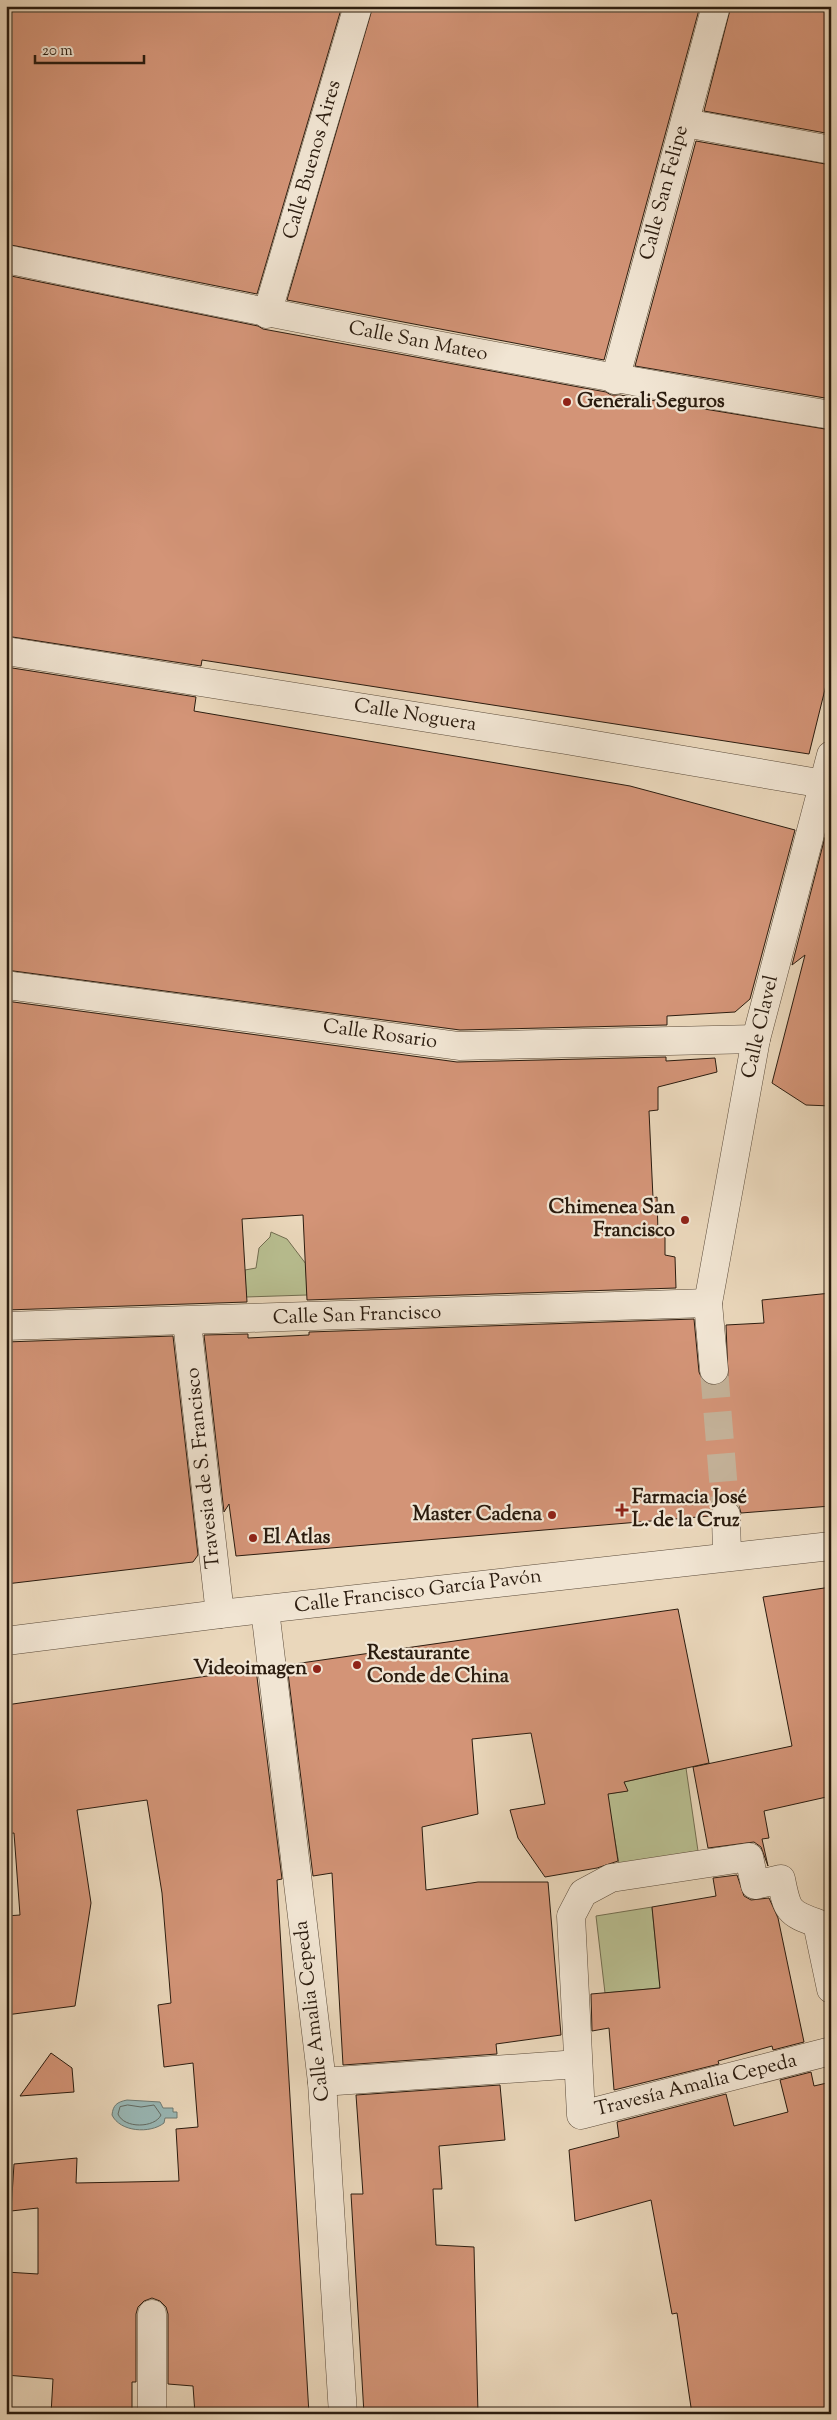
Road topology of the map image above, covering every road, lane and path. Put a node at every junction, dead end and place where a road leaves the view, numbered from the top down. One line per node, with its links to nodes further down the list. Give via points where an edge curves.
1 (358, 6): 6 (street, Calle Buenos Aires)
2 (716, 6): 3 (street, Calle San Felipe)
3 (685, 123): 4 (street); 7 (street, Calle San Felipe)
4 (831, 150)
5 (6, 259): 6 (street, Calle San Mateo)
6 (268, 314): 7 (street, Calle San Mateo)
7 (615, 380): 8 (street, Calle San Mateo)
8 (831, 415)
9 (6, 651): 11 (street, Calle Noguera)
10 (831, 756): 11 (street, Calle Clavel)
11 (824, 784): 13 (street, Calle Clavel)
12 (6, 984): 13 (street, Calle Rosario, via 459,1046)
13 (756, 1039): 14 (street, Calle Clavel)
14 (708, 1303): 15 (street, Calle San Francisco); 17 (street, Calle Clavel)
15 (187, 1322): 16 (street, Calle San Francisco); 22 (street, Travesia de S. Francisco)
16 (6, 1326)
17 (714, 1370)
18 (726, 1515): 20 (street)
19 (831, 1546): 20 (street, Calle Francisco García Pavón)
20 (727, 1556): 21 (street, Calle Francisco García Pavón)
21 (265, 1610): 22 (street, Calle Francisco García Pavón); 27 (street, Calle Amalia Cepeda)
22 (220, 1614): 23 (street, Calle Francisco García Pavón)
23 (6, 1641)
24 (831, 1989): 26 (street, Travesía Amalia Cepeda, via 817,1923 800,1918 787,1907 781,1880 755,1885 749,1857 611,1878 583,1893 571,1916)
25 (831, 2051): 26 (street, Travesía Amalia Cepeda, via 581,2115)
26 (578, 2064): 27 (street)
27 (322, 2082): 30 (street, Calle Amalia Cepeda)
28 (152, 2314): 29 (street)
29 (152, 2414)
30 (343, 2414)

